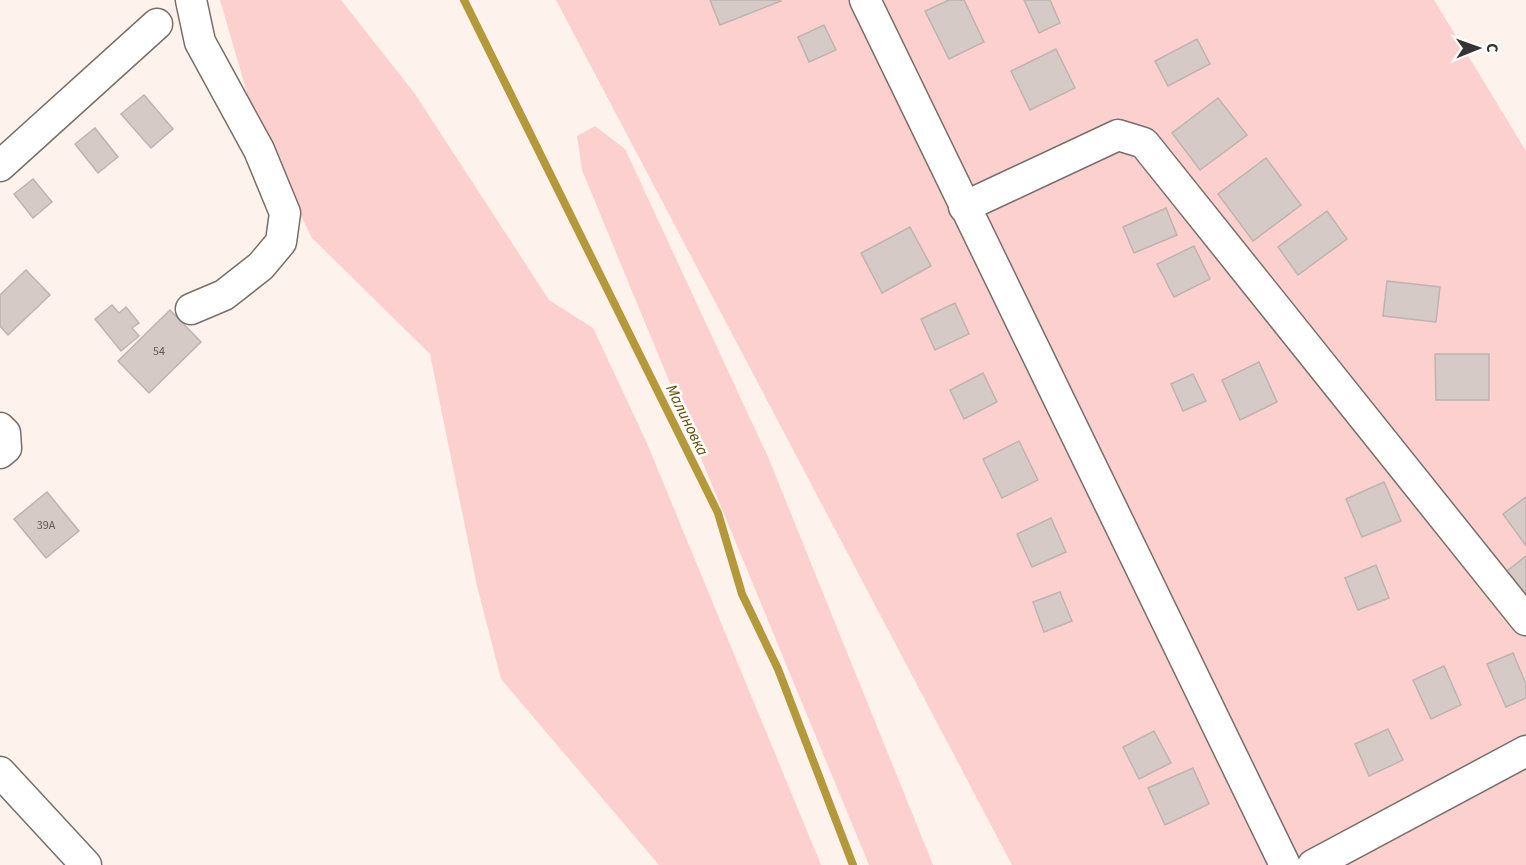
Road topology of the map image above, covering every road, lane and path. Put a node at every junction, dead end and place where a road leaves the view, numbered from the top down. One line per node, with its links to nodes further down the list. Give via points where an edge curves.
1 (191, 0): 6 (street, via 200,42 259,150 285,213 280,242 261,266 224,295)
2 (866, 0): 5 (street)
3 (157, 24): 4 (street)
4 (0, 166)
5 (964, 207): 9 (street, via 1118,135 1144,143); 13 (street)
6 (191, 309)
7 (0, 428): 8 (street, via 5,434 6,448)
8 (0, 453)
9 (1526, 620)
10 (1526, 752): 14 (street)
11 (0, 772): 12 (street)
12 (86, 865)
13 (1285, 865)
14 (1313, 865)

